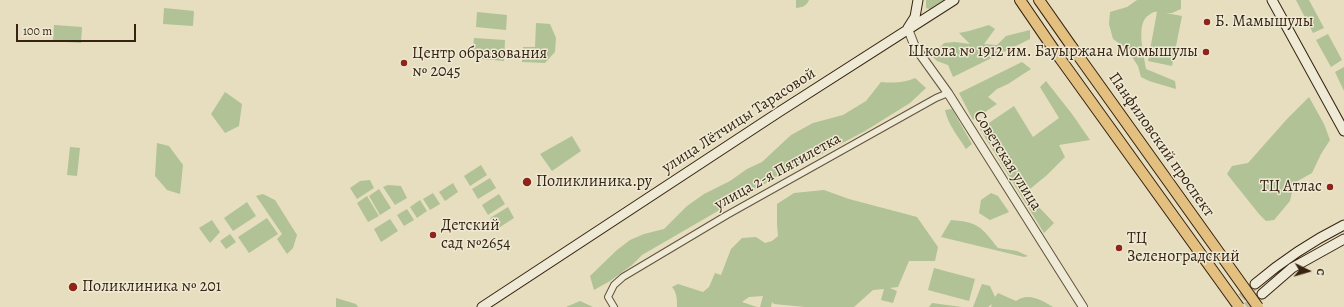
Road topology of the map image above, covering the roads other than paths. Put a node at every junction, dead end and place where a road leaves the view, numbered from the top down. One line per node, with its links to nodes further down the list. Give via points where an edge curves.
1 (918, 0): 7 (main road, via 915,17)
2 (954, 0): 7 (main road, улица Лётчицы Тарасовой)
3 (1013, 0): 6 (main road)
4 (1039, 0): 18 (main road, Панфиловский проспект, bridge)
5 (1272, 0): 9 (main road)
6 (1022, 4): 17 (main road, Панфиловский проспект, bridge)
7 (908, 30): 8 (street, Советская улица, via 915,47); 14 (main road, улица Лётчицы Тарасовой)
8 (948, 93): 15 (street, улица 2-я Пятилетка, via 727,215 623,277 614,285 608,297); 16 (street, Советская улица)
9 (1344, 131)
10 (1344, 226): 12 (main road, via 1296,252)
11 (1344, 239): 13 (main road, via 1292,268)
12 (1255, 284)
13 (1262, 294)
14 (482, 307)
15 (614, 307)
16 (1083, 307)
17 (1240, 307)
18 (1258, 307)

